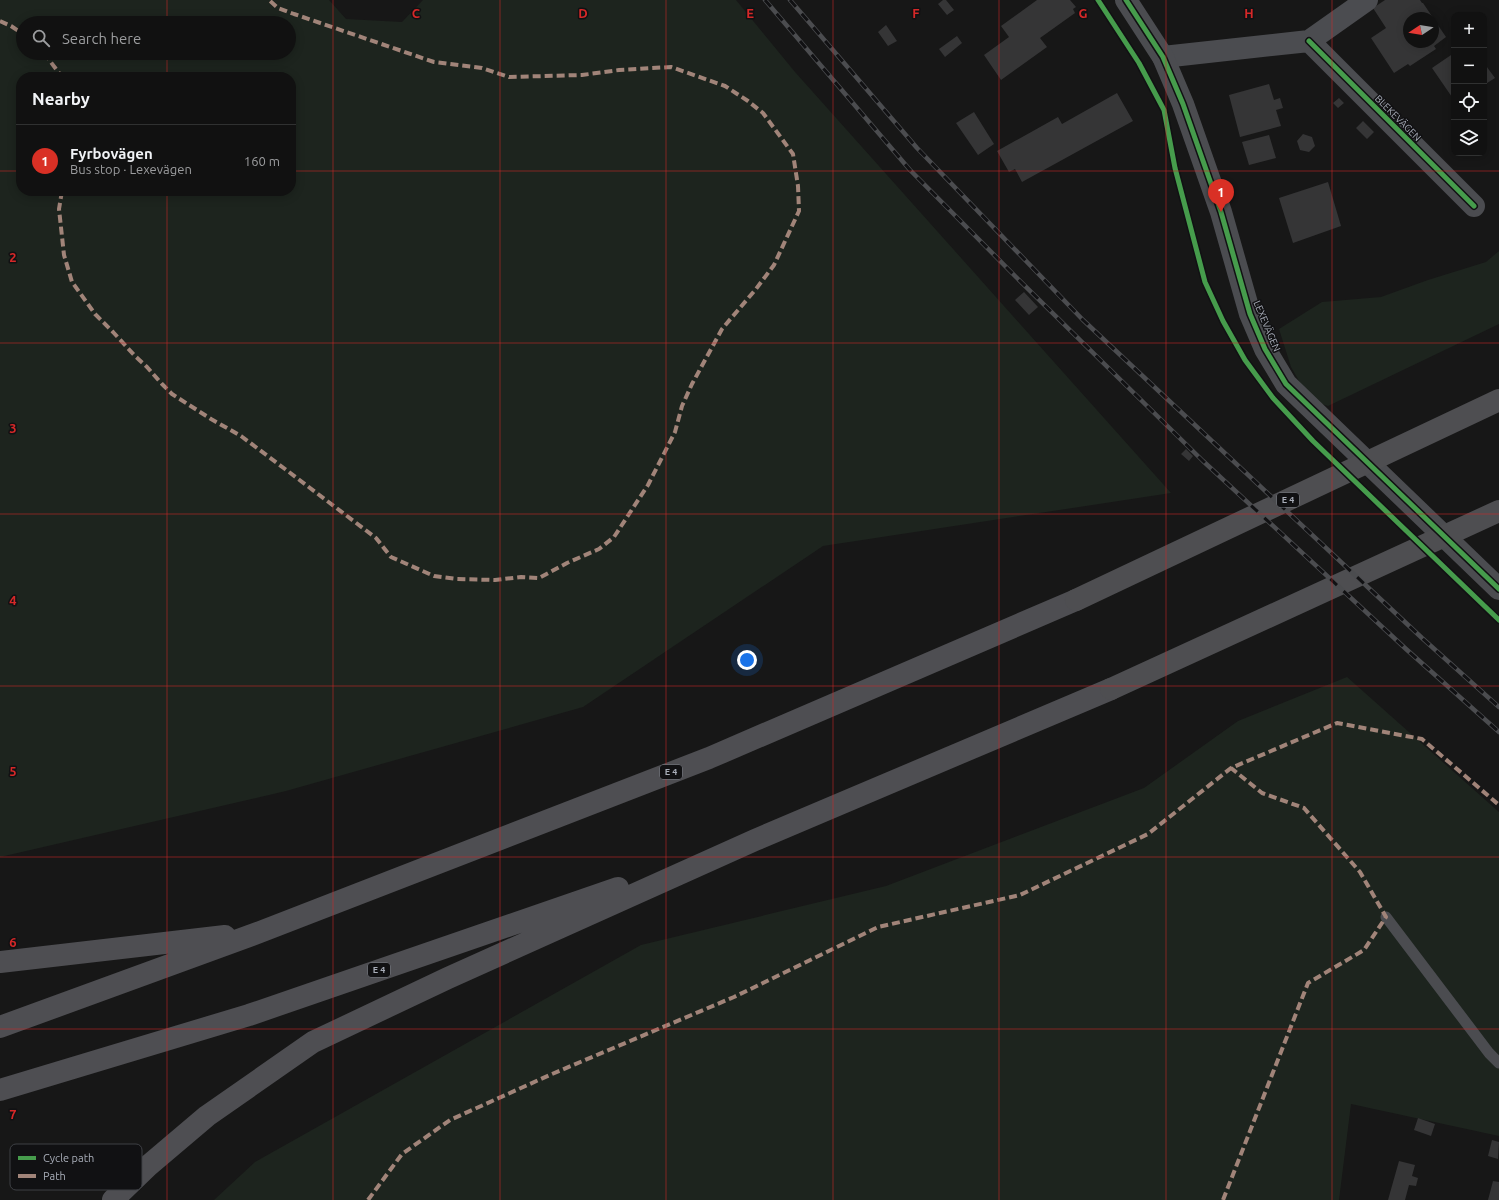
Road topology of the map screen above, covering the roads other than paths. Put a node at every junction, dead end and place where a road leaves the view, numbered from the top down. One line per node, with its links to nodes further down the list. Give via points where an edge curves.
1 (1126, 0): 4 (street, LEXEVÄGEN)
2 (1367, 0): 3 (street)
3 (1308, 41): 4 (street); 5 (street, BLEKEVÄGEN)
4 (1163, 57): 8 (street, LEXEVÄGEN, via 1184,104 1214,190 1250,314 1265,349 1286,384)
5 (1474, 206)
6 (1499, 400): 11 (highway, E 4, via 1076,600 709,758)
7 (1499, 511): 9 (highway, E 4, via 1111,689)
8 (1499, 589)
9 (755, 840): 15 (highway, E 4, via 249,1015); 16 (highway, via 448,978 313,1042 207,1116)
10 (1386, 917): 14 (lane)
11 (260, 932): 12 (highway); 13 (highway, E 4)
12 (0, 962)
13 (0, 1027)
14 (1499, 1063)
15 (0, 1090)
16 (142, 1172)
17 (123, 1190): 18 (highway)
18 (113, 1200)

